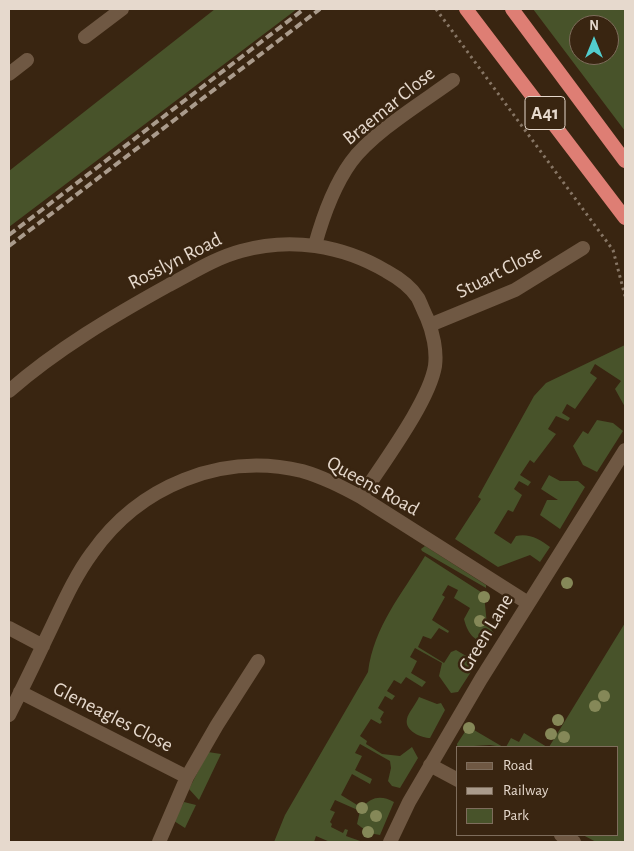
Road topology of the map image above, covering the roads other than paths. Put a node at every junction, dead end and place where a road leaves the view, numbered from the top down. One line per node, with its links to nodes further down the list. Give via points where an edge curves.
1 (122, 9): 4 (street)
2 (466, 9): 9 (highway, A41)
3 (512, 9): 8 (highway, A41)
4 (85, 37)
5 (27, 60): 6 (street)
6 (9, 74)
7 (453, 80): 10 (street, Braemar Close, via 380,134 352,161 326,209)
8 (625, 161)
9 (625, 218)
10 (315, 245): 12 (street, Rosslyn Road, via 371,262 396,277 417,296); 13 (street, Rosslyn Road, via 278,244 240,251 204,266 93,329)
11 (583, 248): 12 (street, Stuart Close, via 515,290)
12 (430, 325): 15 (street, Rosslyn Road, via 436,352 432,377 420,404)
13 (9, 391)
14 (625, 450): 16 (street, Green Lane)
15 (361, 497): 16 (street, Queens Road); 18 (street, Queens Road, via 317,476 280,468 234,467 168,486 127,513 98,545 82,568)
16 (528, 603): 22 (street, Green Lane)
17 (9, 628): 18 (street)
18 (43, 646): 20 (street, Queens Road)
19 (258, 661): 23 (street, Gleneagles Close)
20 (20, 692): 21 (street, Queens Road); 23 (street, Gleneagles Close)
21 (9, 715)
22 (430, 765): 24 (street); 27 (street, Green Lane)
23 (187, 777): 26 (street, Gleneagles Close)
24 (456, 779)
25 (563, 836): 28 (street)
26 (159, 842)
27 (390, 842)
28 (574, 842)

